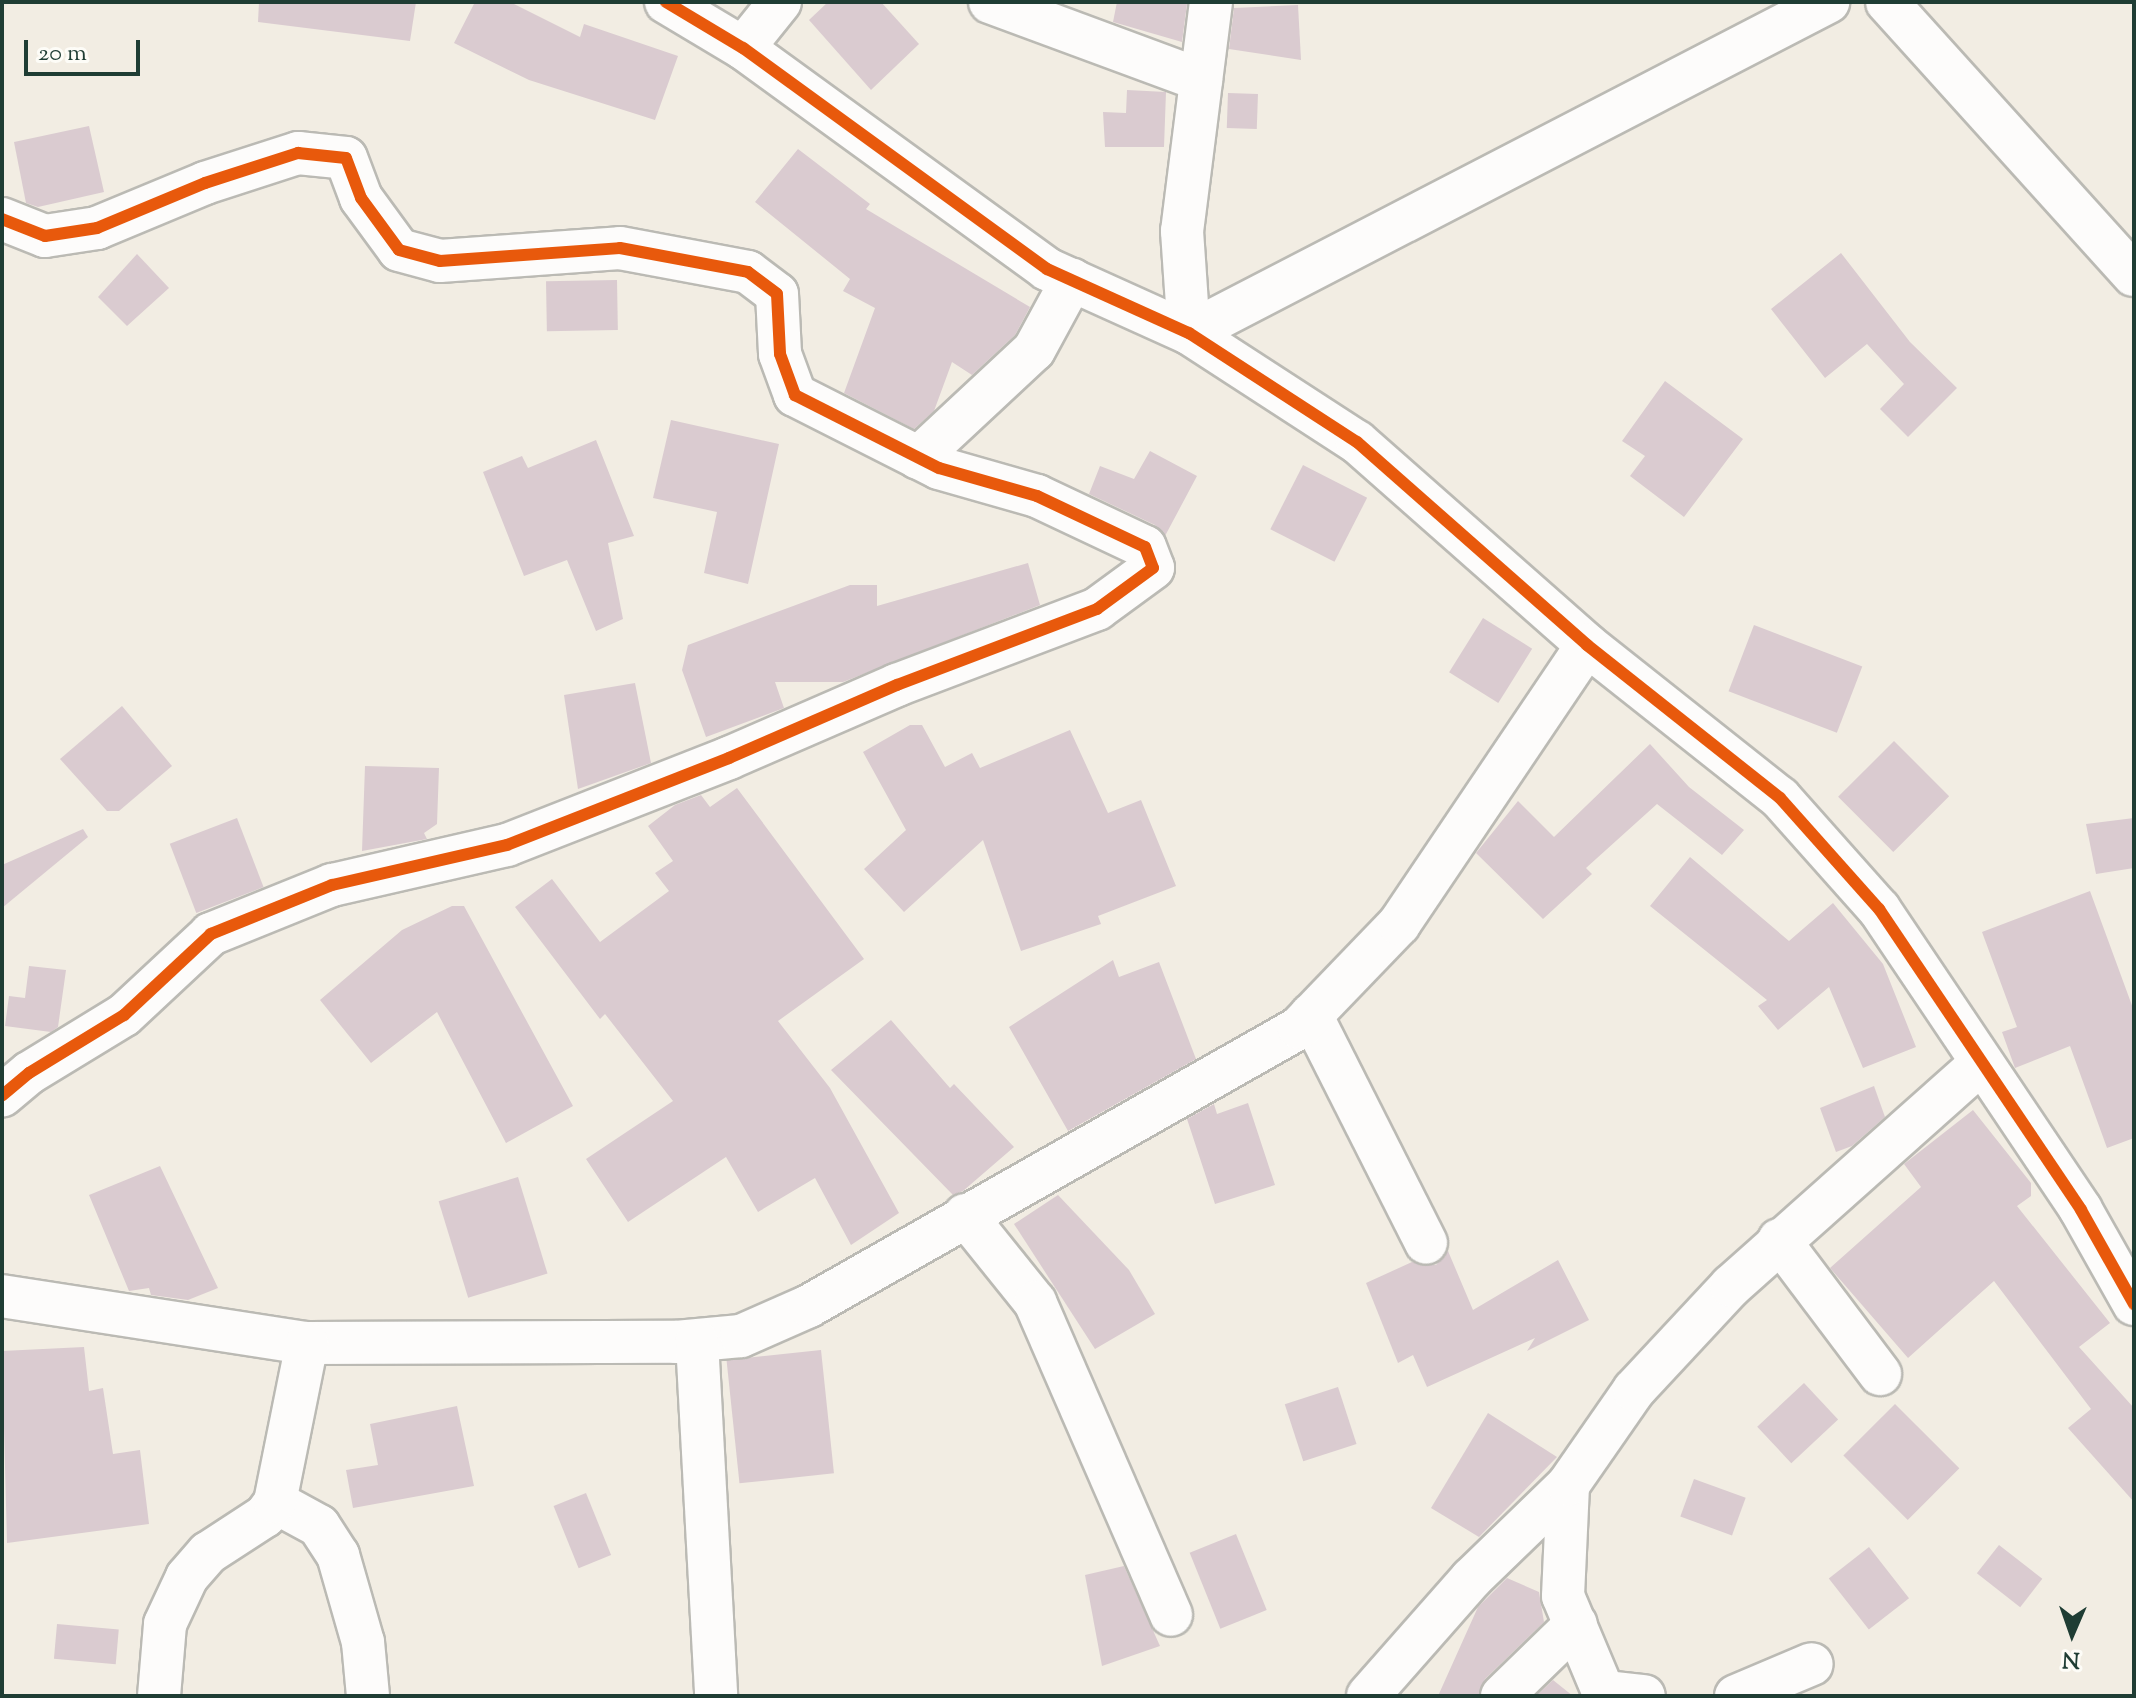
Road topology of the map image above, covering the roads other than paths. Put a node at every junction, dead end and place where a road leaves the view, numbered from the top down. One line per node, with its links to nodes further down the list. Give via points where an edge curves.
1 (666, 2): 7 (street)
2 (780, 2): 7 (street)
3 (990, 2): 8 (street)
4 (1211, 2): 8 (street)
5 (1828, 2): 12 (street)
6 (1887, 2): 10 (street)
7 (743, 48): 11 (street, via 1047,269)
8 (1201, 80): 12 (street, via 1182,231)
9 (2, 219): 13 (street, via 45,236 97,228 205,183 298,153 346,158 361,198 399,250 440,261 620,248 748,272 777,294 780,354 795,395)
10 (2134, 275)
11 (1072, 280): 12 (street); 13 (street, via 1034,350)
12 (1189, 333): 14 (street, via 1357,442)
13 (918, 458): 17 (street, via 1037,496 1145,547 1153,568 1097,609 507,845 332,885 211,934 124,1015 29,1073)
14 (1587, 645): 15 (street, via 1399,924); 16 (street, via 1780,798 1879,909)
15 (1311, 1015): 18 (street, via 1299,1028); 20 (street)
16 (1980, 1064): 19 (street); 22 (street, via 2081,1210)
17 (2, 1096)
18 (965, 1215): 23 (street, via 809,1306 741,1336); 28 (street, via 1035,1302)
19 (1779, 1240): 25 (street); 26 (street, via 1634,1390)
20 (1426, 1243)
21 (2, 1296): 24 (street)
22 (2134, 1304)
23 (697, 1341): 24 (street); 34 (street)
24 (307, 1343): 27 (street)
25 (1880, 1374)
26 (1568, 1485): 29 (street, via 1563,1596); 35 (street, via 1471,1579)
27 (275, 1502): 32 (street, via 265,1516 208,1553 187,1577 165,1624); 33 (street, via 319,1526 338,1555 363,1642)
28 (1171, 1615)
29 (1576, 1624): 31 (street); 36 (street)
30 (1812, 1664): 37 (street)
31 (1618, 1695)
32 (159, 1696)
33 (368, 1696)
34 (716, 1696)
35 (1368, 1696)
36 (1502, 1696)
37 (1736, 1696)

